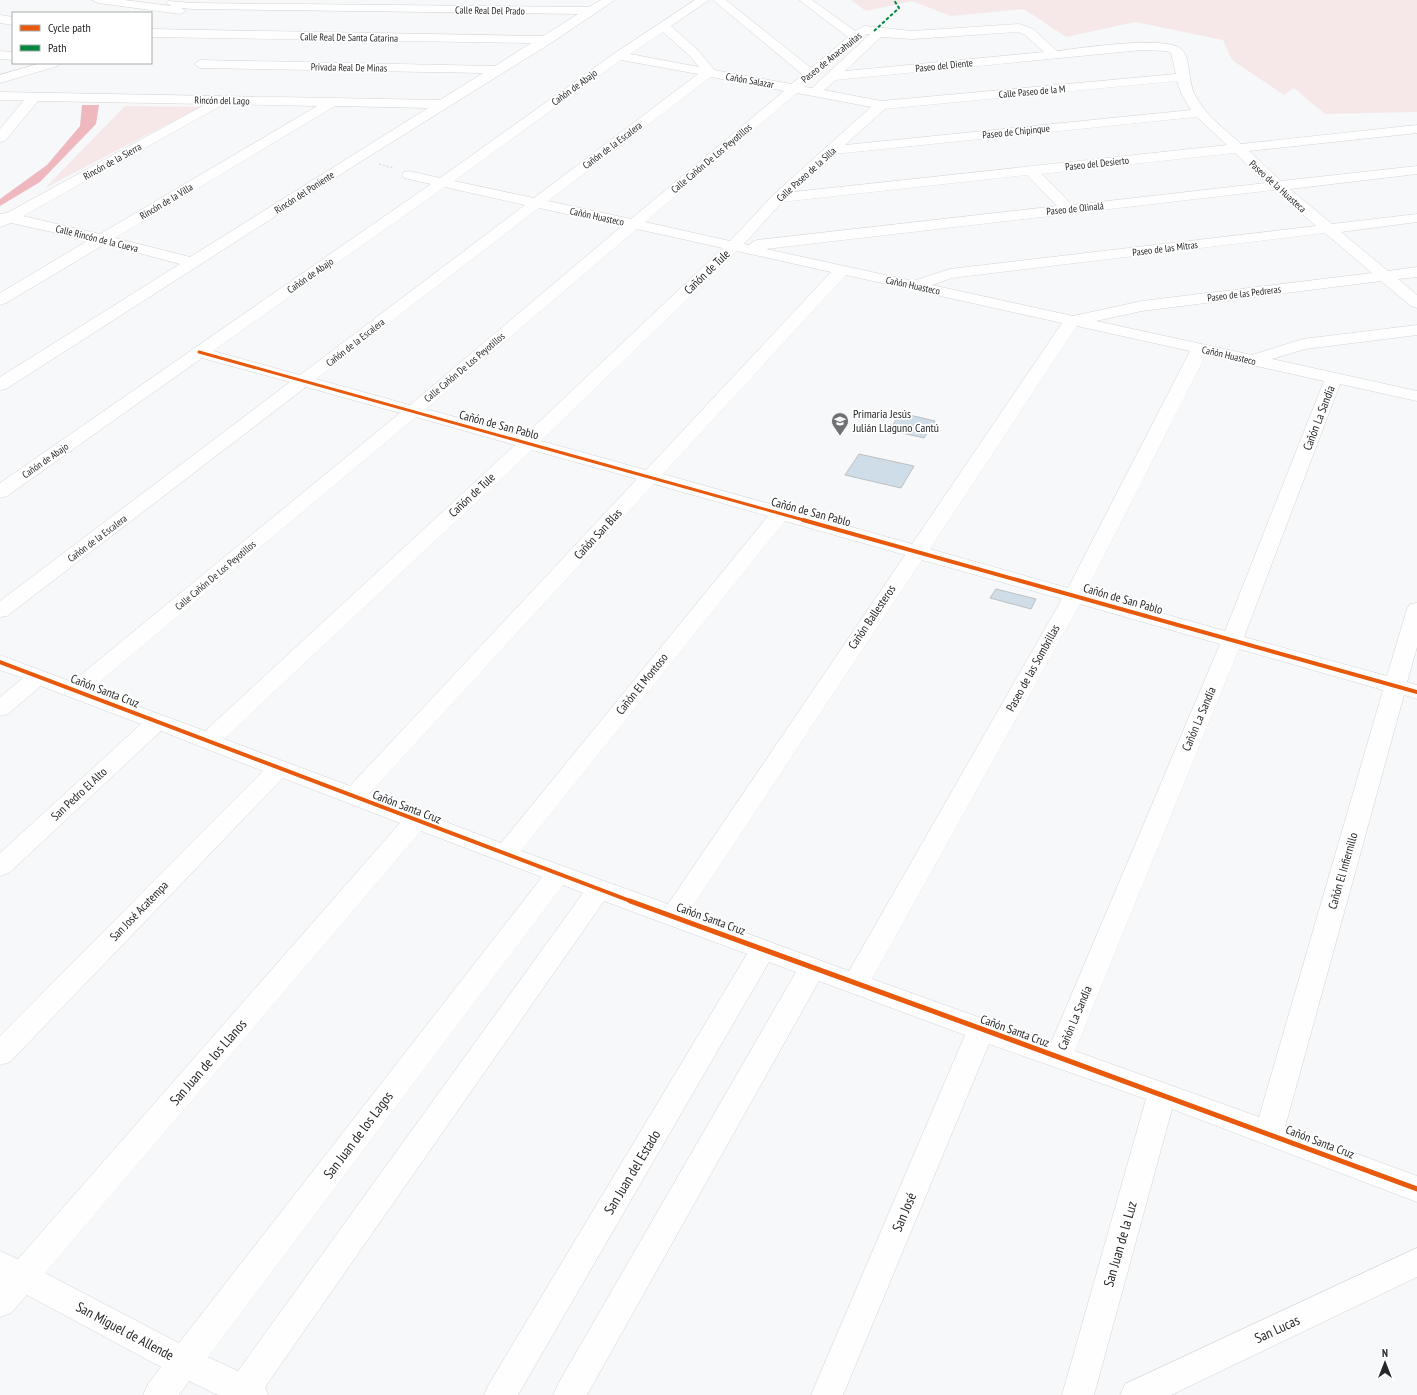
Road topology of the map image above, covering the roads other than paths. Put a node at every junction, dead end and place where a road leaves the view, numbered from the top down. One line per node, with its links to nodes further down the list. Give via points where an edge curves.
1 (98, 0): 10 (street, Calle Real De Santa Catarina)
2 (204, 0): 8 (street)
3 (703, 0): 14 (street, Cañón de Abajo)
4 (719, 0): 29 (street)
5 (805, 0): 16 (street)
6 (607, 1): 9 (street, Rincón del Poniente)
7 (177, 5): 8 (street); 12 (street)
8 (192, 6): 9 (street, Calle Real Del Prado)
9 (590, 6): 17 (street, Rincón del Poniente)
10 (132, 12)
11 (0, 19): 13 (street)
12 (155, 20): 17 (street, Calle Real De Santa Catarina)
13 (12, 21)
14 (664, 26): 22 (street, Cañón de Abajo); 28 (street, via 695,54)
15 (878, 34): 16 (street, Paseo de Anacahuitas, via 866,30); 20 (street, via 912,35 1019,28 1029,32); 30 (street, Paseo de Anacahuitas)
16 (854, 37): 29 (street, Paseo de Anacahuitas)
17 (547, 40): 27 (street, Rincón del Poniente)
18 (1170, 47): 20 (street, Paseo del Diente, via 1142,46); 31 (street, Paseo de la Huasteca, via 1177,51)
19 (0, 54): 21 (street)
20 (1054, 54): 30 (street, Paseo del Diente)
21 (12, 56)
22 (619, 56): 28 (street, Cañón Salazar); 49 (street, Cañón de Abajo)
23 (13, 64): 26 (street)
24 (51, 64): 32 (street)
25 (200, 64): 27 (street, Privada Real De Minas)
26 (0, 68)
27 (499, 70): 39 (street, Rincón del Poniente)
28 (709, 72): 33 (street, Cañón Salazar); 52 (street, Cañón de la Escalera)
29 (810, 74): 33 (street, Paseo de Anacahuitas)
30 (833, 76): 34 (street, Paseo de Anacahuitas)
31 (1183, 77): 40 (street, Calle Paseo de la M); 41 (street, Paseo de la Huasteca, via 1188,95)
32 (0, 79)
33 (794, 88): 34 (street, Cañón Salazar); 56 (street, Calle Cañón De Los Peyotillos)
34 (815, 92): 40 (street, Cañón Salazar)
35 (0, 96): 36 (street, Rincón del Lago)
36 (35, 96): 37 (street, Rincón del Lago); 43 (street)
37 (223, 100): 38 (street, Rincón del Lago); 55 (street, Rincón de la Sierra)
38 (332, 102): 39 (street, Rincón del Lago); 58 (street, Rincón de la Villa)
39 (444, 104): 60 (street, Rincón del Poniente)
40 (881, 105): 45 (street, Calle Paseo de la Silla)
41 (1200, 113): 44 (street, Paseo de la Huasteca); 45 (street, Paseo de Chipinque)
42 (1417, 129): 44 (street, Paseo del Desierto)
43 (0, 138)
44 (1235, 148): 47 (street, Paseo del Desierto); 50 (street, Paseo de la Huasteca)
45 (832, 150): 51 (street, Calle Paseo de la Silla)
46 (1417, 170): 50 (street, Paseo de Olinalá)
47 (1031, 171): 51 (street, Paseo del Desierto); 53 (street)
48 (409, 175): 49 (street, Cañón Huasteco)
49 (443, 182): 52 (street, Cañón Huasteco); 70 (street, Cañón de Abajo)
50 (1278, 186): 53 (street, Paseo de Olinalá); 57 (street, Paseo de la Huasteca)
51 (778, 198): 59 (street, Calle Paseo de la Silla)
52 (536, 202): 56 (street, Cañón Huasteco); 73 (street, Cañón de la Escalera)
53 (1068, 209): 59 (street, Paseo de Olinalá, via 776,244)
54 (1417, 218): 57 (street, Paseo de las Mitras)
55 (4, 219): 58 (street, Calle Rincón de la Cueva)
56 (633, 224): 59 (street, Cañón Huasteco); 76 (street, Calle Cañón De Los Peyotillos)
57 (1326, 228): 63 (street, Paseo de la Huasteca); 64 (street, Paseo de las Mitras, via 950,274)
58 (103, 240): 60 (street, Calle Rincón de la Cueva); 65 (street, Rincón de la Villa)
59 (734, 246): 61 (street, Cañón Huasteco); 77 (street, Cañón de Tule)
60 (194, 263): 74 (street, Rincón del Poniente)
61 (842, 270): 64 (street, Cañón Huasteco); 78 (street, Cañón San Blas)
62 (1417, 272): 63 (street, Paseo de las Pedreras)
63 (1384, 276): 66 (street, Paseo de la Huasteca); 67 (street, Paseo de las Pedreras, via 1142,306)
64 (914, 286): 67 (street, Cañón Huasteco)
65 (0, 300)
66 (1417, 303)
67 (1072, 320): 69 (street, Cañón Huasteco); 81 (street, Cañón Ballesteros)
68 (1417, 330): 71 (street, via 1303,344)
69 (1200, 349): 71 (street, Cañón Huasteco); 82 (street, Paseo de las Sombrillas)
70 (200, 352): 73 (street, Cañón de San Pablo); 79 (street, Cañón de Abajo)
71 (1252, 360): 72 (street, Cañón Huasteco)
72 (1334, 378): 75 (street, Cañón Huasteco); 85 (street, Cañón La Sandía)
73 (303, 382): 76 (street, Cañón de San Pablo); 84 (street, Cañón de la Escalera)
74 (0, 385)
75 (1417, 396)
76 (413, 411): 77 (street, Cañón de San Pablo); 89 (street, Calle Cañón De Los Peyotillos)
77 (528, 443): 78 (street, Cañón de San Pablo); 92 (street, Cañón de Tule)
78 (651, 476): 80 (street, Cañón de San Pablo); 94 (street, Cañón San Blas)
79 (0, 492)
80 (780, 514): 81 (street, Cañón de San Pablo); 96 (street, Cañón El Montoso)
81 (916, 551): 82 (street, Cañón de San Pablo); 100 (street, Cañón Ballesteros)
82 (1074, 596): 85 (street, Cañón de San Pablo); 103 (street, Paseo de las Sombrillas)
83 (1417, 609): 88 (street, Cañón El Infiernillo)
84 (0, 611)
85 (1232, 640): 88 (street, Cañón de San Pablo); 106 (street, Cañón La Sandía)
86 (0, 662): 87 (street, Cañón Santa Cruz)
87 (39, 676): 89 (street, Cañón Santa Cruz); 90 (street)
88 (1407, 689): 108 (street, Cañón El Infiernillo)
89 (76, 690): 91 (street, Cañón Santa Cruz)
90 (1, 707)
91 (157, 722): 92 (street, Cañón Santa Cruz); 97 (street, San Pedro El Alto)
92 (208, 741): 93 (street, Cañón Santa Cruz)
93 (279, 769): 94 (street, Cañón Santa Cruz); 105 (street, San José Acatempa)
94 (353, 797): 95 (street, Cañón Santa Cruz)
95 (416, 821): 96 (street, Cañón Santa Cruz); 111 (street, San Juan de los Llanos)
96 (505, 854): 98 (street, Cañón Santa Cruz)
97 (0, 867)
98 (558, 874): 99 (street, Cañón Santa Cruz); 113 (street, San Juan de los Lagos)
99 (599, 889): 100 (street, Cañón Santa Cruz); 114 (street)
100 (674, 916): 101 (street, Cañón Santa Cruz)
101 (764, 949): 102 (street, Cañón Santa Cruz); 116 (street, San Juan del Estado)
102 (813, 967): 103 (street, Cañón Santa Cruz); 117 (street)
103 (856, 983): 104 (street, Cañón Santa Cruz)
104 (981, 1030): 106 (street, Cañón Santa Cruz); 118 (street, San José)
105 (0, 1054)
106 (1059, 1057): 107 (street, Cañón Santa Cruz)
107 (1162, 1093): 108 (street, Cañón Santa Cruz); 119 (street, San Juan de la Luz)
108 (1269, 1133): 109 (street, Cañón Santa Cruz)
109 (1417, 1189)
110 (1417, 1262): 120 (street, San Lucas)
111 (11, 1271): 112 (street, San Juan de los Llanos); 113 (street, San Miguel de Allende)
112 (0, 1303)
113 (184, 1362): 114 (street, San Miguel de Allende); 115 (street, San Juan de los Lagos)
114 (247, 1393)
115 (159, 1395)
116 (500, 1395)
117 (569, 1395)
118 (827, 1395)
119 (1078, 1395)
120 (1136, 1395)

